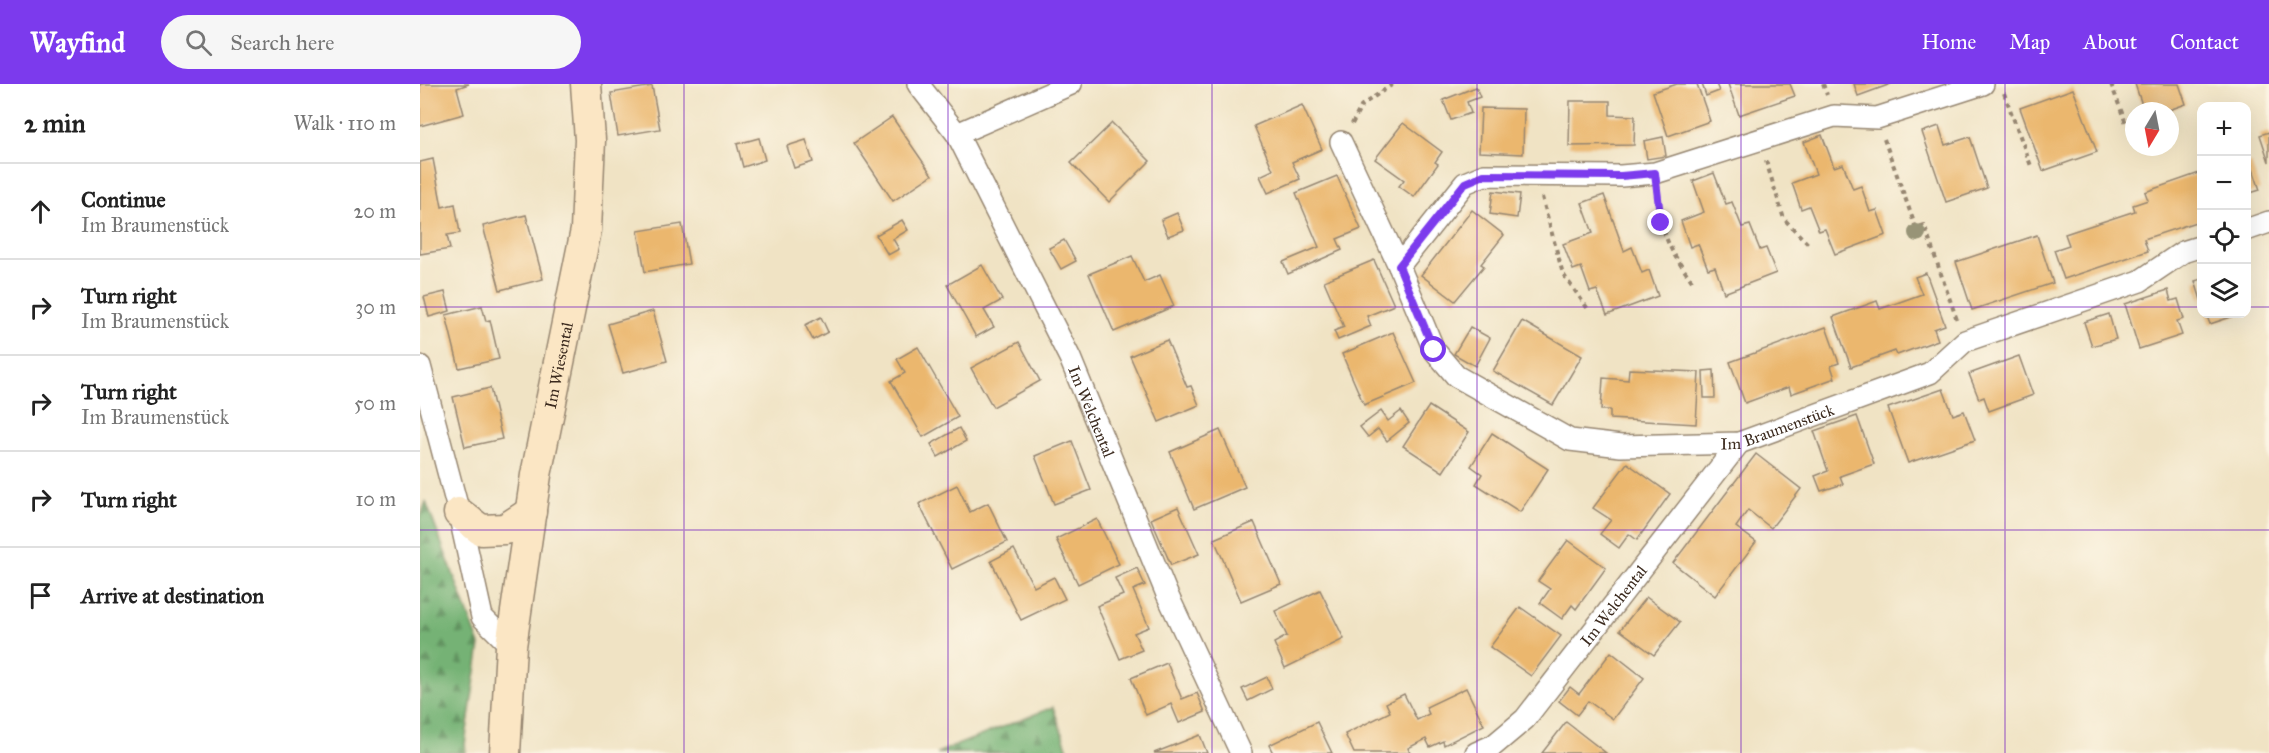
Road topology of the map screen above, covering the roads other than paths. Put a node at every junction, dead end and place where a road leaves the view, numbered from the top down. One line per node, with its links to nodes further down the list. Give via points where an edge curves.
1 (586, 84): 13 (main road, Im Wiesental, via 590,140 586,230)
2 (918, 84): 5 (street, Im Welchental)
3 (1071, 84): 5 (street)
4 (1983, 84): 10 (street, via 1877,118 1834,116 1655,173 1484,175 1465,183)
5 (957, 134): 17 (street, Im Welchental, via 1070,358 1166,592)
6 (1341, 142): 10 (street, Im Braumenstück)
7 (2269, 222): 8 (street)
8 (2251, 229)
9 (2197, 248): 12 (street, Im Braumenstück, via 2183,252 2140,281 1965,340 1930,373)
10 (1399, 266): 12 (street, Im Braumenstück, via 1434,350 1456,376 1570,440 1621,446)
11 (420, 366): 14 (street)
12 (1739, 443): 18 (street, Im Welchental, via 1525,719 1494,745)
13 (531, 512): 14 (main road, via 505,529 481,530); 15 (main road, Im Wiesental)
14 (459, 513): 15 (street, via 482,617)
15 (511, 646): 16 (main road, Im Wiesental)
16 (505, 753)
17 (1241, 753)
18 (1476, 753)

